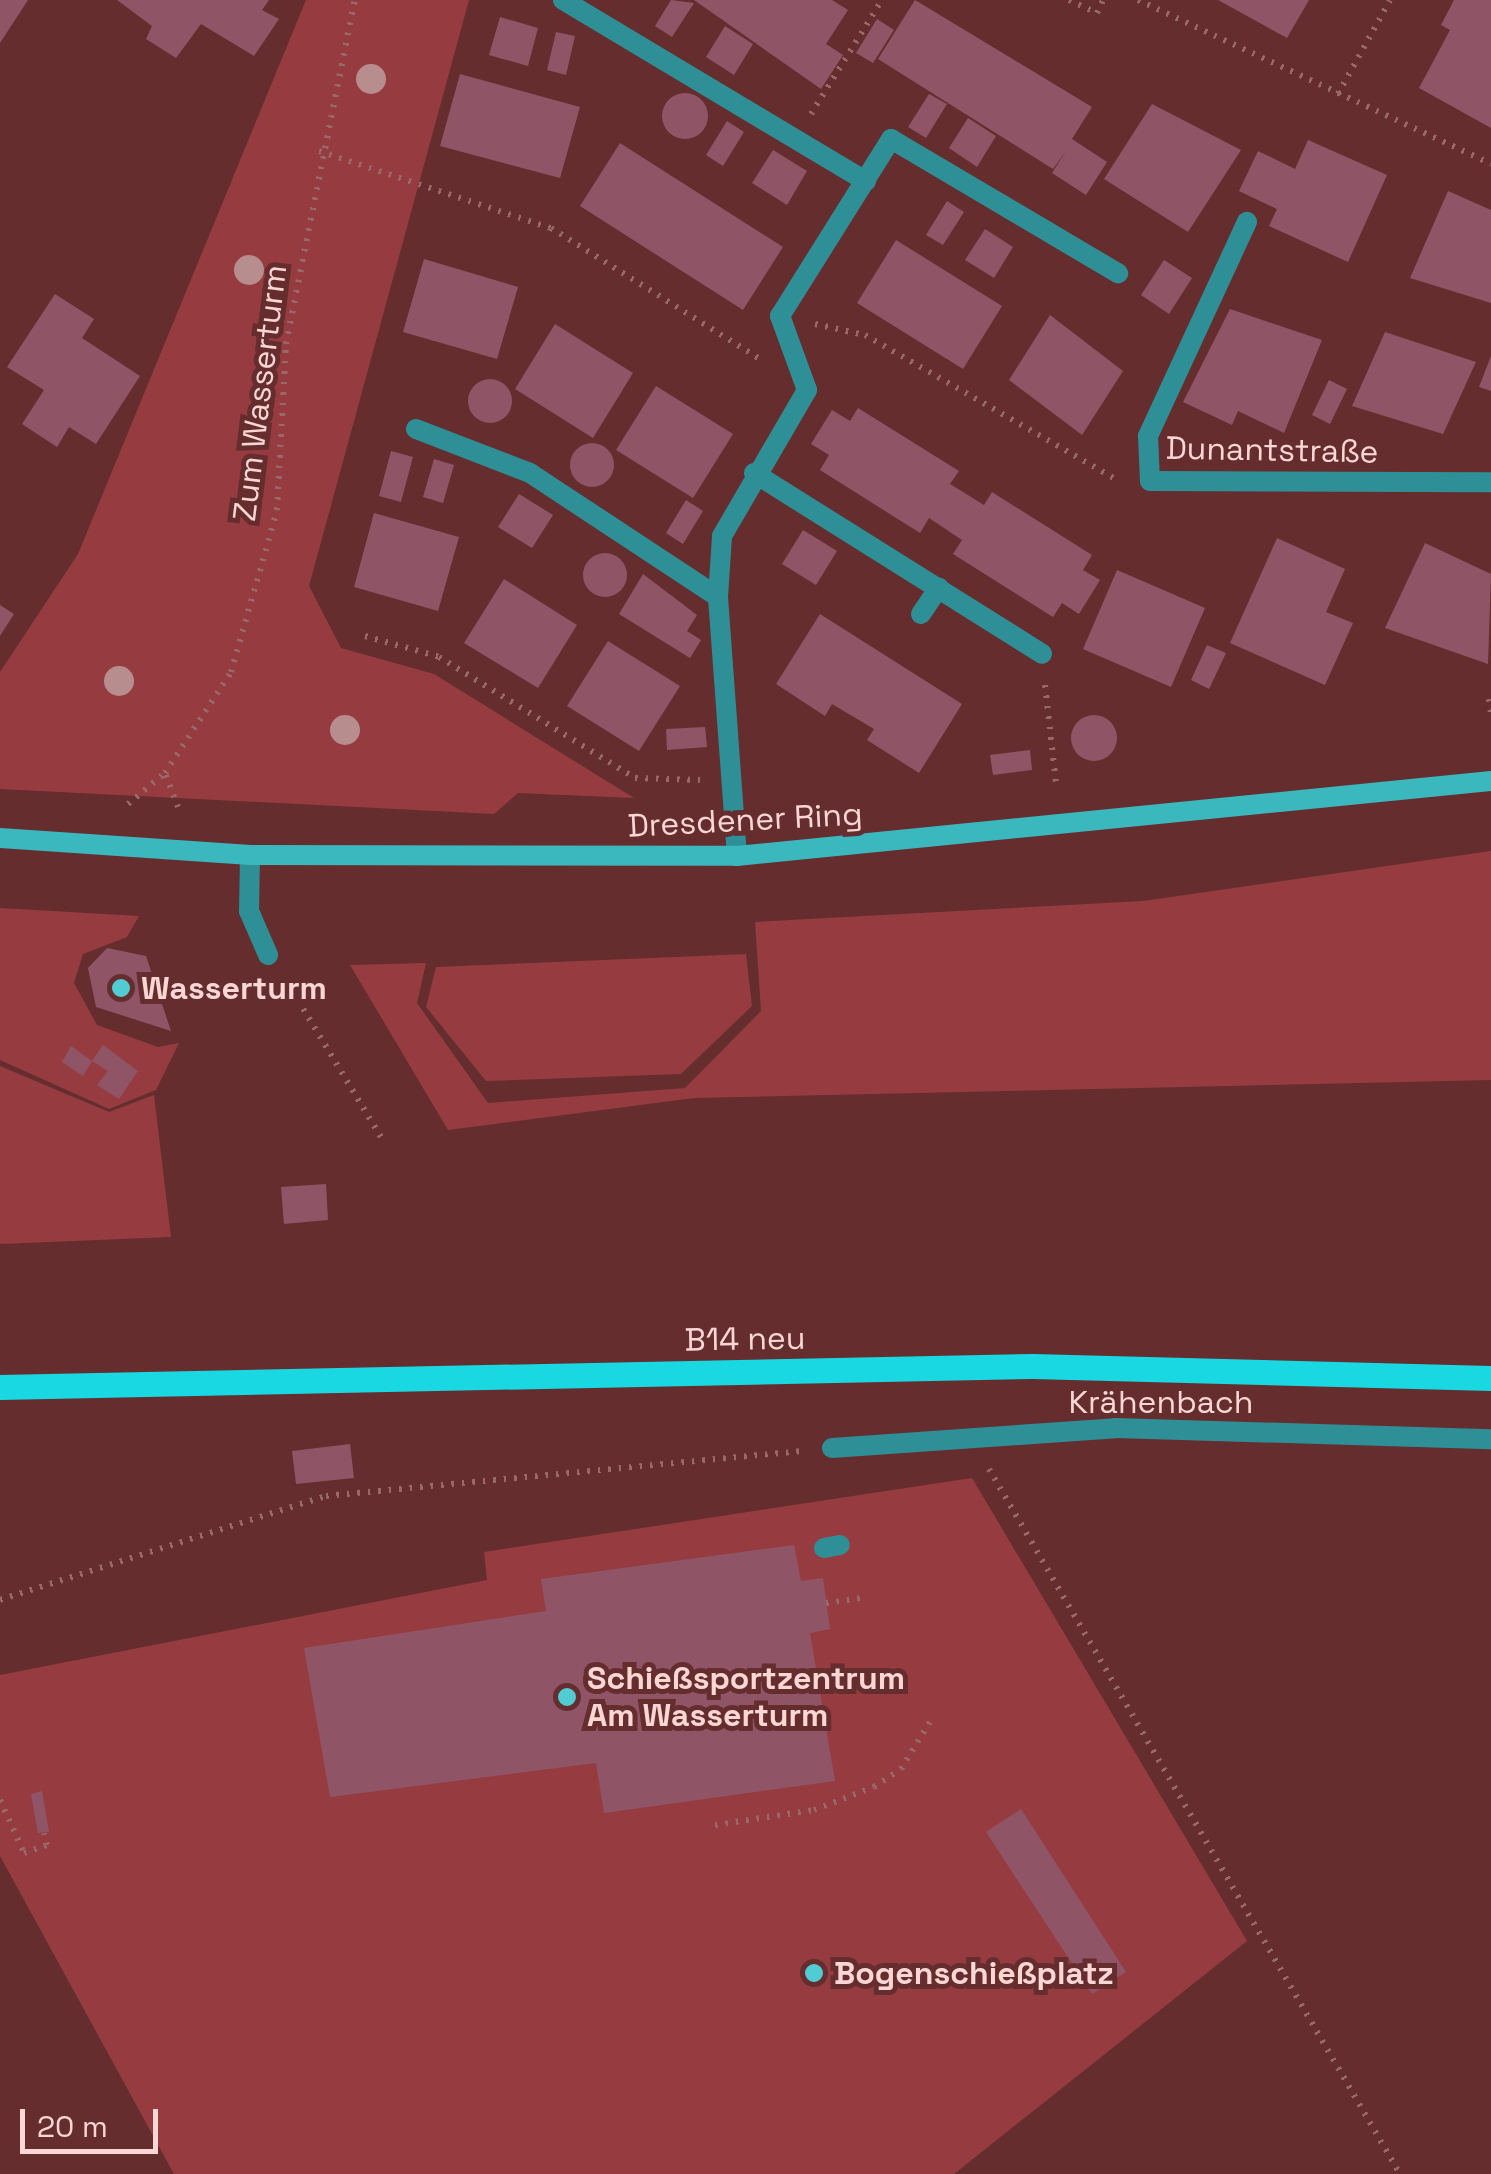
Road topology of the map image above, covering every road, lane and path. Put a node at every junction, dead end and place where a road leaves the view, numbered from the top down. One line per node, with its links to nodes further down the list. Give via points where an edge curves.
1 (355, 0): 10 (path, Zum Wasserturm)
2 (563, 0): 9 (street)
3 (882, 0): 9 (path)
4 (1069, 0): 5 (path, via 1097,14)
5 (1103, 0)
6 (1141, 0): 8 (path)
7 (1390, 0): 8 (path)
8 (1338, 94): 11 (path)
9 (798, 136): 12 (street)
10 (319, 151): 16 (path, via 551,228); 28 (path, Zum Wasserturm, via 286,344 276,510 232,672)
11 (1491, 164)
12 (866, 182): 14 (street, via 891,139); 15 (street)
13 (1247, 222): 19 (street, Dunantstraße, via 1148,436)
14 (1118, 273)
15 (780, 316): 16 (street); 19 (path, via 865,335 1109,480)
16 (807, 390): 18 (street)
17 (416, 429): 22 (street, via 530,473)
18 (754, 473): 21 (street); 22 (street, via 722,536)
19 (1150, 481): 20 (street, Dunantstraße)
20 (1491, 482)
21 (939, 587): 23 (street); 25 (street)
22 (718, 597): 29 (street)
23 (921, 614)
24 (365, 636): 29 (path, via 439,657 635,778)
25 (1042, 654): 31 (path)
26 (1489, 699): 27 (path)
27 (1491, 713)
28 (165, 773): 32 (path, Zum Wasserturm); 33 (path)
29 (732, 781): 36 (street)
30 (1491, 781): 36 (street, Dresdener Ring)
31 (1056, 784)
32 (128, 804)
33 (178, 807)
34 (0, 838): 35 (street, Dresdener Ring)
35 (250, 855): 36 (street, Dresdener Ring); 37 (street, via 249,912)
36 (737, 856)
37 (268, 955): 38 (path)
38 (382, 1138)
39 (1491, 1378): 40 (main road, B14 neu, via 1032,1366)
40 (0, 1387)
41 (972, 1437): 42 (street, Krähenbach, via 1116,1428); 43 (street, Krähenbach); 51 (path)
42 (1491, 1439)
43 (832, 1448): 45 (path, via 326,1496)
44 (861, 1598): 46 (path)
45 (0, 1600)
46 (826, 1603)
47 (934, 1715): 49 (path, via 901,1769 874,1787 814,1810)
48 (0, 1800): 50 (path, via 24,1853 47,1845)
49 (715, 1825)
50 (44, 1833)
51 (1400, 2174)

